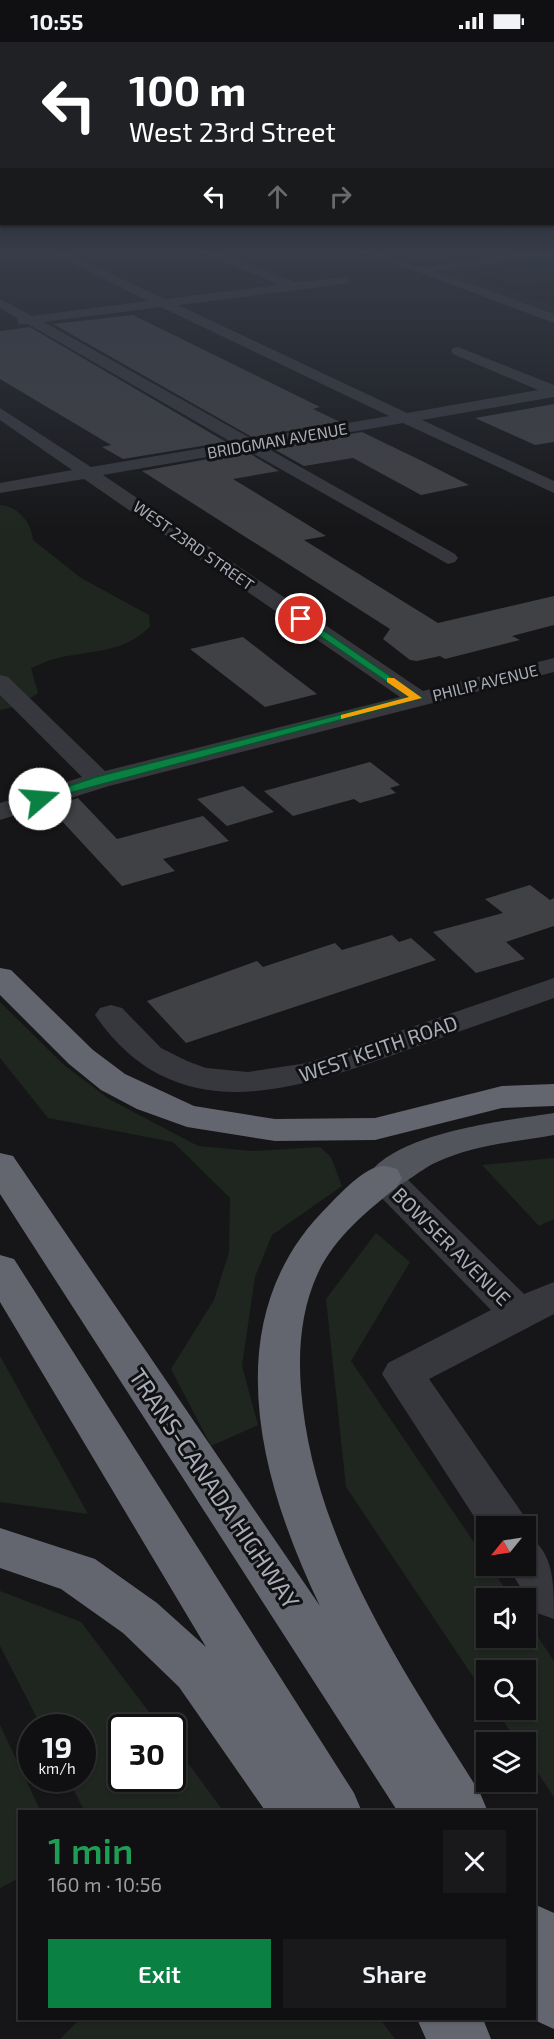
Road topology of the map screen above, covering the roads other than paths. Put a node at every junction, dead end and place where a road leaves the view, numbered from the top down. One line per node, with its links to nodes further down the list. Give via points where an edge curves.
1 (74, 345): 7 (street)
2 (251, 345): 6 (street)
3 (458, 351): 4 (street)
4 (554, 391): 6 (street, BRIDGMAN AVENUE)
5 (0, 413): 8 (street, WEST 23RD STREET)
6 (405, 418): 7 (street, BRIDGMAN AVENUE); 10 (street)
7 (249, 444): 8 (street, BRIDGMAN AVENUE); 11 (street)
8 (88, 472): 9 (street, BRIDGMAN AVENUE); 14 (street, WEST 23RD STREET)
9 (0, 488)
10 (554, 488)
11 (448, 558)
12 (554, 665): 14 (street, PHILIP AVENUE)
13 (0, 682): 15 (street)
14 (417, 698): 15 (street, PHILIP AVENUE)
15 (100, 780): 16 (street, PHILIP AVENUE)
16 (0, 812)
17 (0, 977): 20 (highway, via 97,1069 149,1101 187,1116 275,1130 375,1129 502,1097)
18 (554, 987): 19 (street, WEST KEITH ROAD, via 313,1072 248,1083 201,1078 166,1064 149,1055)
19 (111, 1015)
20 (554, 1095)
21 (554, 1124): 23 (main road, via 459,1140 422,1154)
22 (0, 1165): 32 (highway, TRANS-CANADA HIGHWAY)
23 (384, 1178): 25 (street, BOWSER AVENUE); 33 (highway, via 350,1204 321,1236 297,1276 283,1317 278,1365 281,1413 293,1474 316,1548 402,1713)
24 (0, 1269): 31 (highway)
25 (536, 1305): 26 (street, BOWSER AVENUE, via 402,1374)
26 (499, 1516)
27 (0, 1548): 30 (highway, via 78,1574 140,1618 197,1671)
28 (536, 1571): 29 (street)
29 (554, 1598)
30 (297, 1810)
31 (334, 1810)
32 (428, 1810)
33 (461, 1810)
34 (536, 1937): 35 (highway)
35 (554, 1970)
36 (536, 1973): 37 (highway)
37 (554, 2000)
38 (448, 2020): 40 (highway)
39 (464, 2020): 41 (highway)
40 (461, 2039)
41 (475, 2039)

